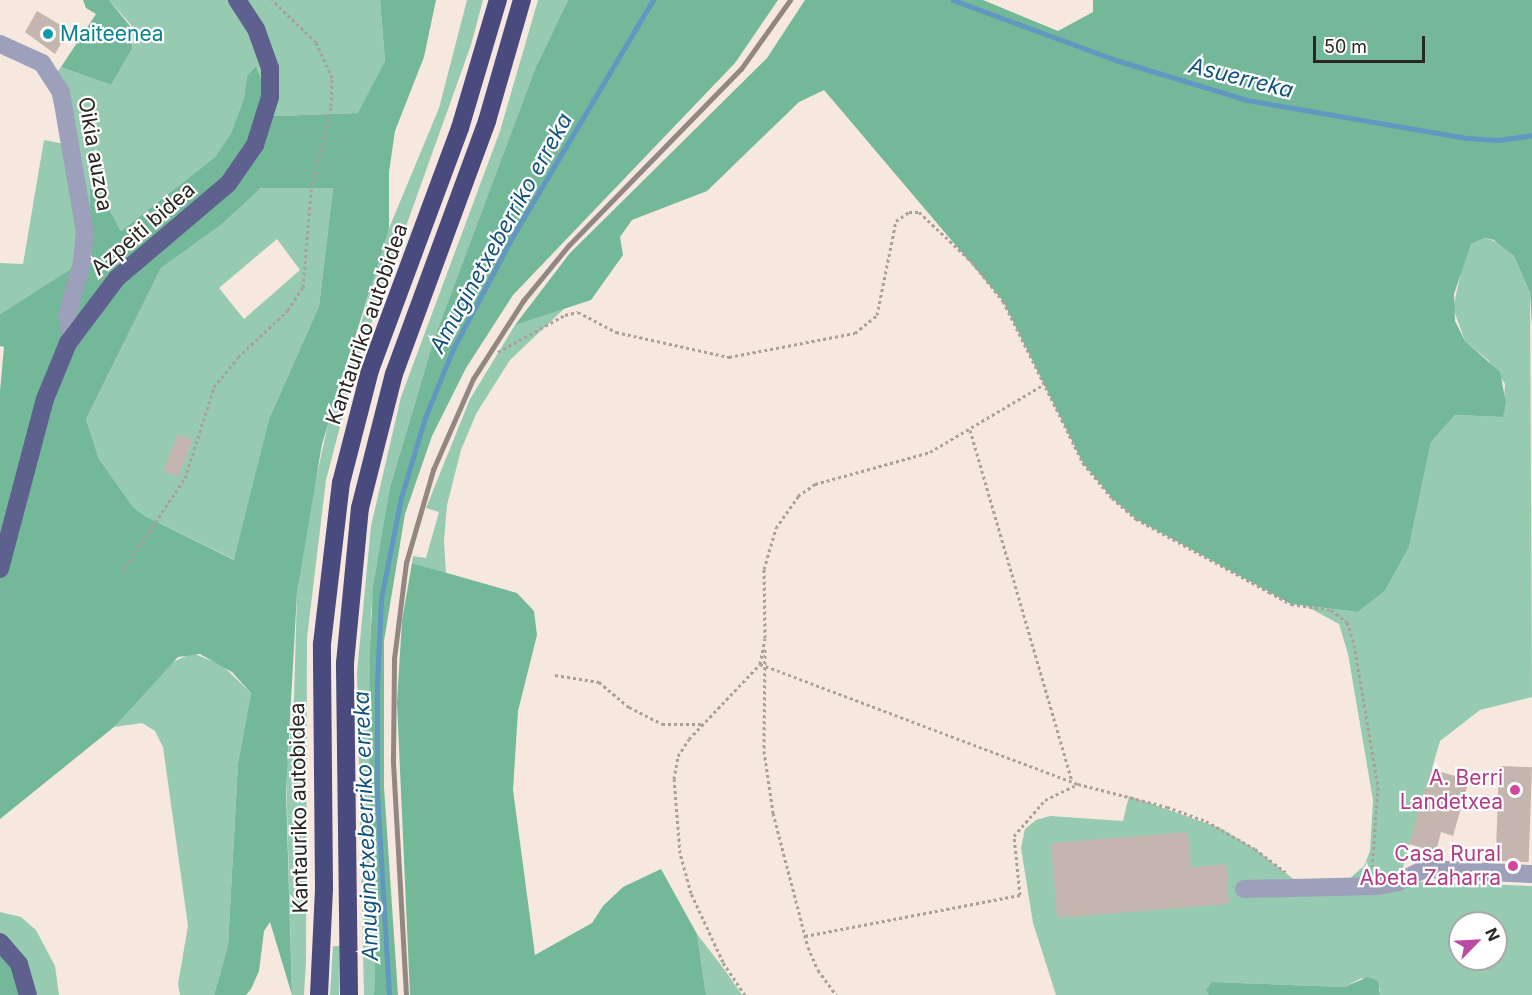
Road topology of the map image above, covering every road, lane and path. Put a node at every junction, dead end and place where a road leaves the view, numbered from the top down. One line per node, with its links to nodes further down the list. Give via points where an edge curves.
1 (237, 0): 6 (main road, Azpeiti bidea, via 256,29 270,68 270,97 253,149 224,189 117,278)
2 (272, 0): 11 (path, via 316,42 332,78 331,106 311,192 303,287 288,310 238,357 214,387 185,477)
3 (498, 0): 26 (highway, Kantauriko autobidea, via 460,128 373,362 339,491 322,644 324,908)
4 (522, 0): 27 (highway, Kantauriko autobidea, via 484,130 394,374 360,508 350,584 344,686)
5 (0, 44): 6 (street, Oikia auzoa, via 42,63 61,92 84,232 82,262 67,316)
6 (71, 339): 10 (main road, Azpeiti bidea, via 48,392)
7 (498, 352): 8 (path, via 578,312 616,332 729,357 860,332 877,315 894,226 909,212 919,212 984,276 1011,314)
8 (1046, 383): 9 (path); 20 (path, via 1090,473 1136,519 1291,604 1331,610 1347,622 1362,688 1379,799 1376,853)
9 (970, 430): 12 (path, via 920,457 830,478 798,496 776,528 766,556); 17 (path)
10 (0, 569)
11 (122, 572)
12 (765, 638): 13 (path); 14 (path)
13 (760, 664): 14 (path); 16 (path)
14 (766, 666): 17 (path); 23 (path, via 763,719 767,780 781,852)
15 (555, 675): 16 (path, via 599,682 629,707 662,724)
16 (704, 724): 28 (path, via 683,747 676,766 674,791 680,853 704,923)
17 (1072, 782): 18 (path)
18 (1078, 783): 21 (path, via 1206,821 1255,849); 23 (path, via 1045,800 1014,836 1020,895)
19 (1532, 874): 20 (street, via 1425,869 1398,882)
20 (1367, 886): 21 (street)
21 (1305, 888): 22 (street)
22 (1244, 889)
23 (805, 936): 29 (path, via 818,970)
24 (0, 942): 25 (main road, via 19,964)
25 (28, 995)
26 (319, 995)
27 (349, 995)
28 (745, 995)
29 (836, 995)

